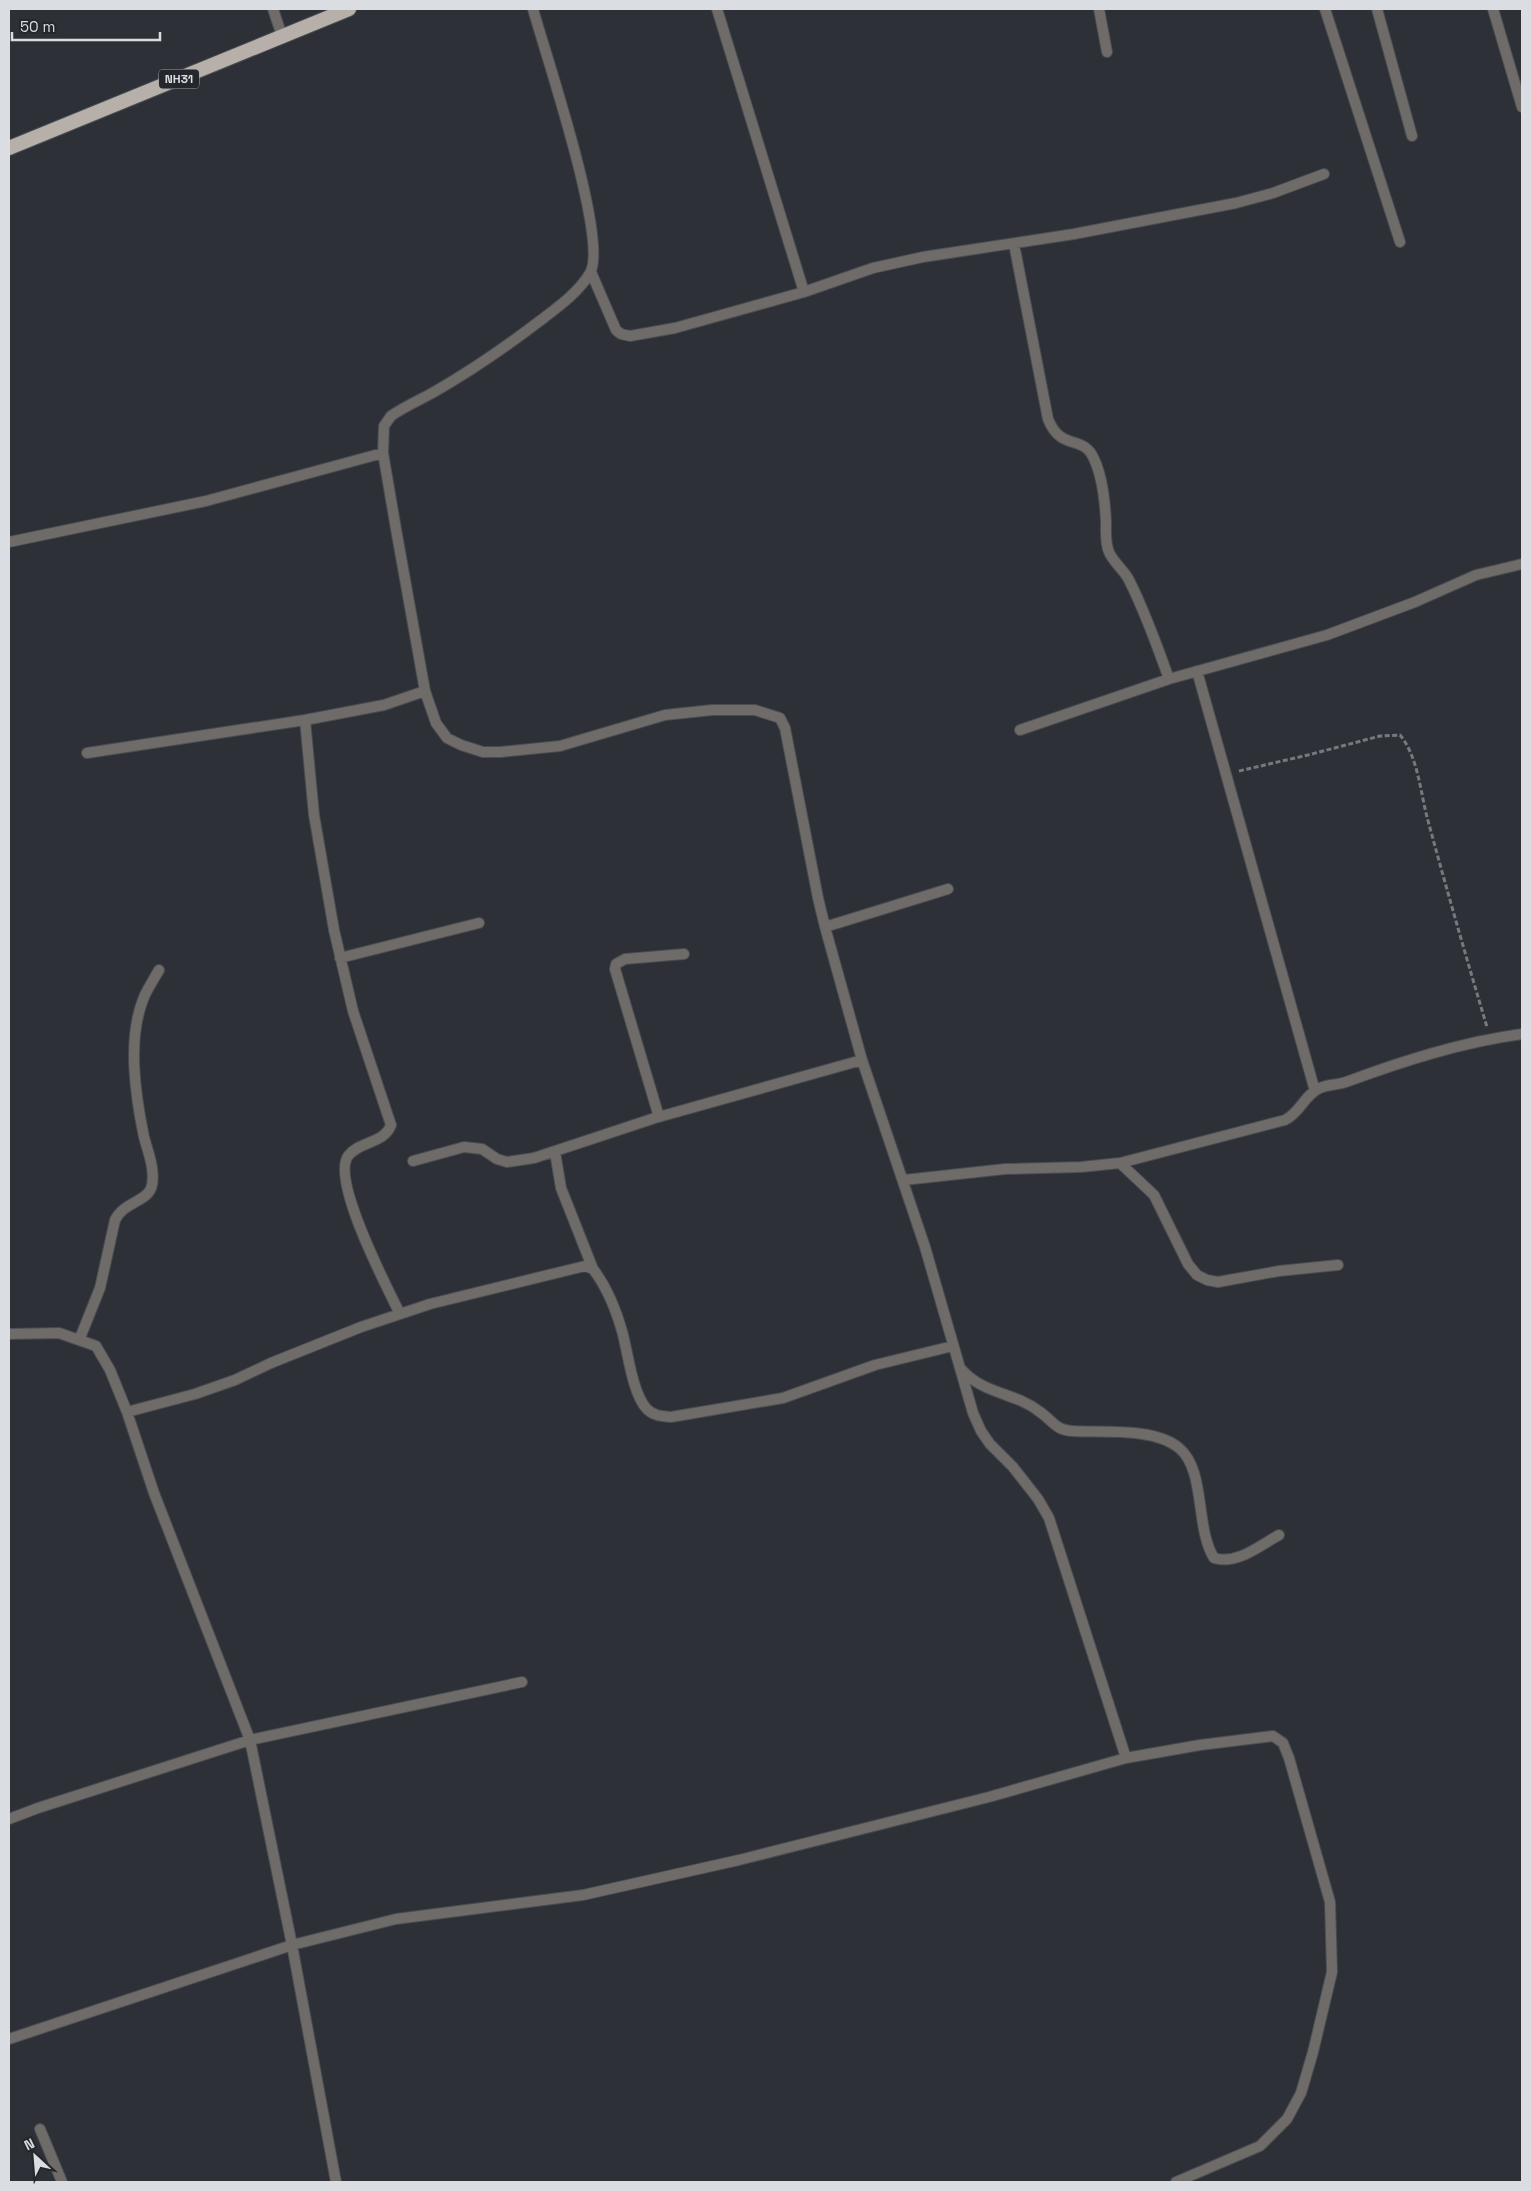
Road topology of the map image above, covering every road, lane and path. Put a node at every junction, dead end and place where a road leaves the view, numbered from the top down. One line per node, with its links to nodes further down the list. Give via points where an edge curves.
1 (273, 9): 9 (street)
2 (349, 9): 9 (highway, NH31)
3 (534, 9): 17 (street, via 589,215 595,251)
4 (717, 9): 18 (street)
5 (1099, 9): 10 (street)
6 (1324, 9): 15 (street)
7 (1377, 9): 12 (street)
8 (1493, 9): 11 (street)
9 (282, 36): 13 (highway, NH31)
10 (1107, 52)
11 (1522, 106)
12 (1412, 136)
13 (9, 148)
14 (1324, 174): 16 (street, via 1236,204)
15 (1400, 242)
16 (1014, 244): 18 (street, via 873,268); 23 (street, via 1048,419 1059,438 1080,444 1094,457 1105,502 1109,553 1122,568 1139,600)
17 (591, 272): 18 (street, via 616,330 630,336 675,328); 19 (street, via 556,309 511,342 391,416 384,426)
18 (804, 292)
19 (383, 453): 20 (street, via 206,501); 24 (street)
20 (9, 542)
21 (1522, 564): 22 (street, via 1476,575 1327,635)
22 (1197, 671): 23 (street); 28 (street)
23 (1169, 679): 26 (street)
24 (425, 691): 25 (street, via 384,705); 31 (street, via 436,723 447,738 483,752 560,746 665,716 712,710 755,710 780,718 785,728)
25 (305, 720): 27 (street); 33 (street, via 316,834)
26 (1020, 730)
27 (87, 753)
28 (1226, 774): 36 (path, via 1380,736 1400,735 1412,756); 38 (street)
29 (948, 889): 31 (street)
30 (479, 924): 33 (street)
31 (825, 927): 37 (street)
32 (684, 954): 39 (street, via 625,959 616,964 615,969)
33 (340, 958): 46 (street, via 353,1012 390,1125 383,1135 349,1155 344,1173 368,1249)
34 (158, 970): 48 (street, via 144,997 135,1028 135,1068 144,1136 151,1160 152,1187 148,1194 119,1211 100,1288)
35 (1522, 1034): 36 (street)
36 (1490, 1038): 38 (street, via 1401,1062)
37 (862, 1060): 39 (street); 43 (street)
38 (1315, 1091): 42 (street, via 1309,1094 1294,1116 1285,1120)
39 (658, 1117): 40 (street)
40 (555, 1152): 41 (street, via 506,1162 482,1150 464,1147); 45 (street, via 561,1188)
41 (413, 1161)
42 (1120, 1163): 43 (street, via 1081,1168 1005,1169); 44 (street, via 1154,1195 1188,1264 1197,1275 1207,1280 1218,1282)
43 (904, 1180): 49 (street)
44 (1338, 1265)
45 (593, 1269): 46 (street, via 585,1266 559,1272); 49 (street, via 609,1296 622,1329 639,1394 646,1408 656,1416 670,1417 783,1398 875,1365)
46 (400, 1314): 51 (street, via 280,1359 235,1380)
47 (9, 1334): 48 (street, via 59,1333)
48 (80, 1338): 51 (street, via 96,1346)
49 (953, 1346): 50 (street)
50 (959, 1366): 52 (street, via 976,1383 1018,1400 1040,1412 1053,1425 1070,1431 1146,1435 1179,1448 1189,1463 1198,1490 1204,1537 1214,1558 1224,1561 1239,1558); 55 (street, via 981,1431 1013,1467 1049,1518)
51 (127, 1412): 54 (street, via 154,1493)
52 (1279, 1535)
53 (522, 1682): 54 (street)
54 (250, 1740): 56 (street); 57 (street)
55 (1126, 1758): 57 (street, via 941,1809 592,1893 396,1919); 62 (street, via 1273,1736 1283,1743 1330,1902 1332,1972 1301,2093 1287,2119 1260,2146)
56 (9, 1819)
57 (292, 1945): 58 (street); 61 (street)
58 (9, 2039)
59 (40, 2129): 60 (street)
60 (62, 2182)
61 (336, 2182)
62 (1176, 2182)

